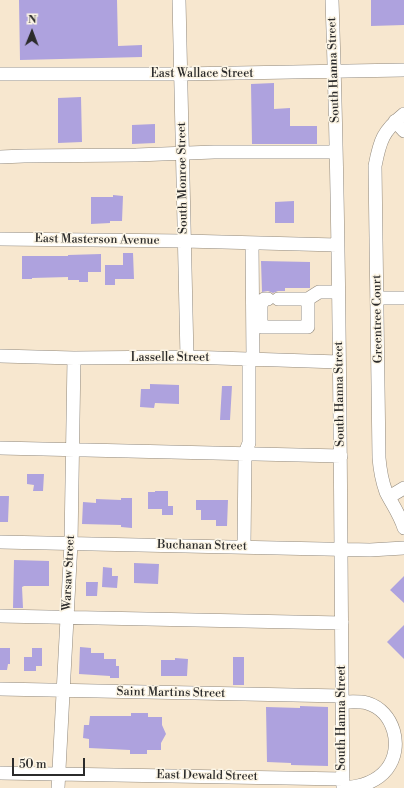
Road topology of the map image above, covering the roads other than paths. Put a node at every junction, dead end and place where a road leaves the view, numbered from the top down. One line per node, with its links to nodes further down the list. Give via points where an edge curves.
1 (179, 0): 6 (street, South Monroe Street)
2 (332, 0): 4 (street, South Hanna Street)
3 (404, 70): 4 (street, East Wallace Street)
4 (334, 72): 6 (street, East Wallace Street); 8 (street, South Hanna Street)
5 (0, 74): 6 (street, East Wallace Street)
6 (181, 74): 9 (street, South Monroe Street)
7 (401, 122): 16 (street, Greentree Court, via 384,135 375,166)
8 (336, 152): 9 (street); 14 (street, South Hanna Street)
9 (182, 154): 10 (street); 12 (street, South Monroe Street)
10 (0, 157)
11 (0, 239): 12 (street, East Masterson Avenue)
12 (184, 242): 13 (street, East Masterson Avenue); 20 (street, South Monroe Street)
13 (252, 243): 14 (street, East Masterson Avenue); 22 (street)
14 (337, 245): 15 (street, South Hanna Street)
15 (338, 292): 18 (street, via 319,292); 23 (street, South Hanna Street)
16 (378, 298): 17 (street); 29 (street, Greentree Court, via 379,458 381,474)
17 (404, 298)
18 (308, 299): 18 (street, via 308,327 261,327 260,305 264,299)
19 (0, 356): 21 (street, Lasselle Street)
20 (187, 357): 21 (street, Lasselle Street); 22 (street, Lasselle Street)
21 (74, 358): 25 (street, Warsaw Street)
22 (251, 359): 23 (street, Lasselle Street); 26 (street, via 249,443)
23 (339, 362): 27 (street, South Hanna Street)
24 (0, 448): 25 (street)
25 (73, 450): 26 (street); 32 (street, Warsaw Street)
26 (245, 453): 27 (street); 33 (street)
27 (341, 456): 34 (street, South Hanna Street)
28 (404, 488): 29 (street)
29 (389, 497): 30 (street, Greentree Court)
30 (404, 528)
31 (0, 542): 32 (street, Buchanan Street)
32 (71, 543): 33 (street, Buchanan Street); 37 (street, Warsaw Street)
33 (244, 547): 34 (street, Buchanan Street)
34 (342, 549): 35 (street, Buchanan Street); 38 (street, South Hanna Street)
35 (403, 550)
36 (0, 616): 37 (street)
37 (67, 618): 38 (street); 40 (street, Warsaw Street)
38 (342, 623): 41 (street, South Hanna Street)
39 (0, 689): 40 (street, Saint Martins Street)
40 (62, 691): 41 (street, Saint Martins Street); 43 (street, Warsaw Street)
41 (342, 699): 45 (street, South Hanna Street); 45 (street, Saint Martins Street, via 374,706 384,713 396,735 394,754 388,769 364,785)
42 (0, 773): 43 (street, East Dewald Street)
43 (58, 774): 44 (street, East Dewald Street); 46 (street, Warsaw Street)
44 (251, 782): 45 (street, East Dewald Street)
45 (343, 785)
46 (58, 788)

